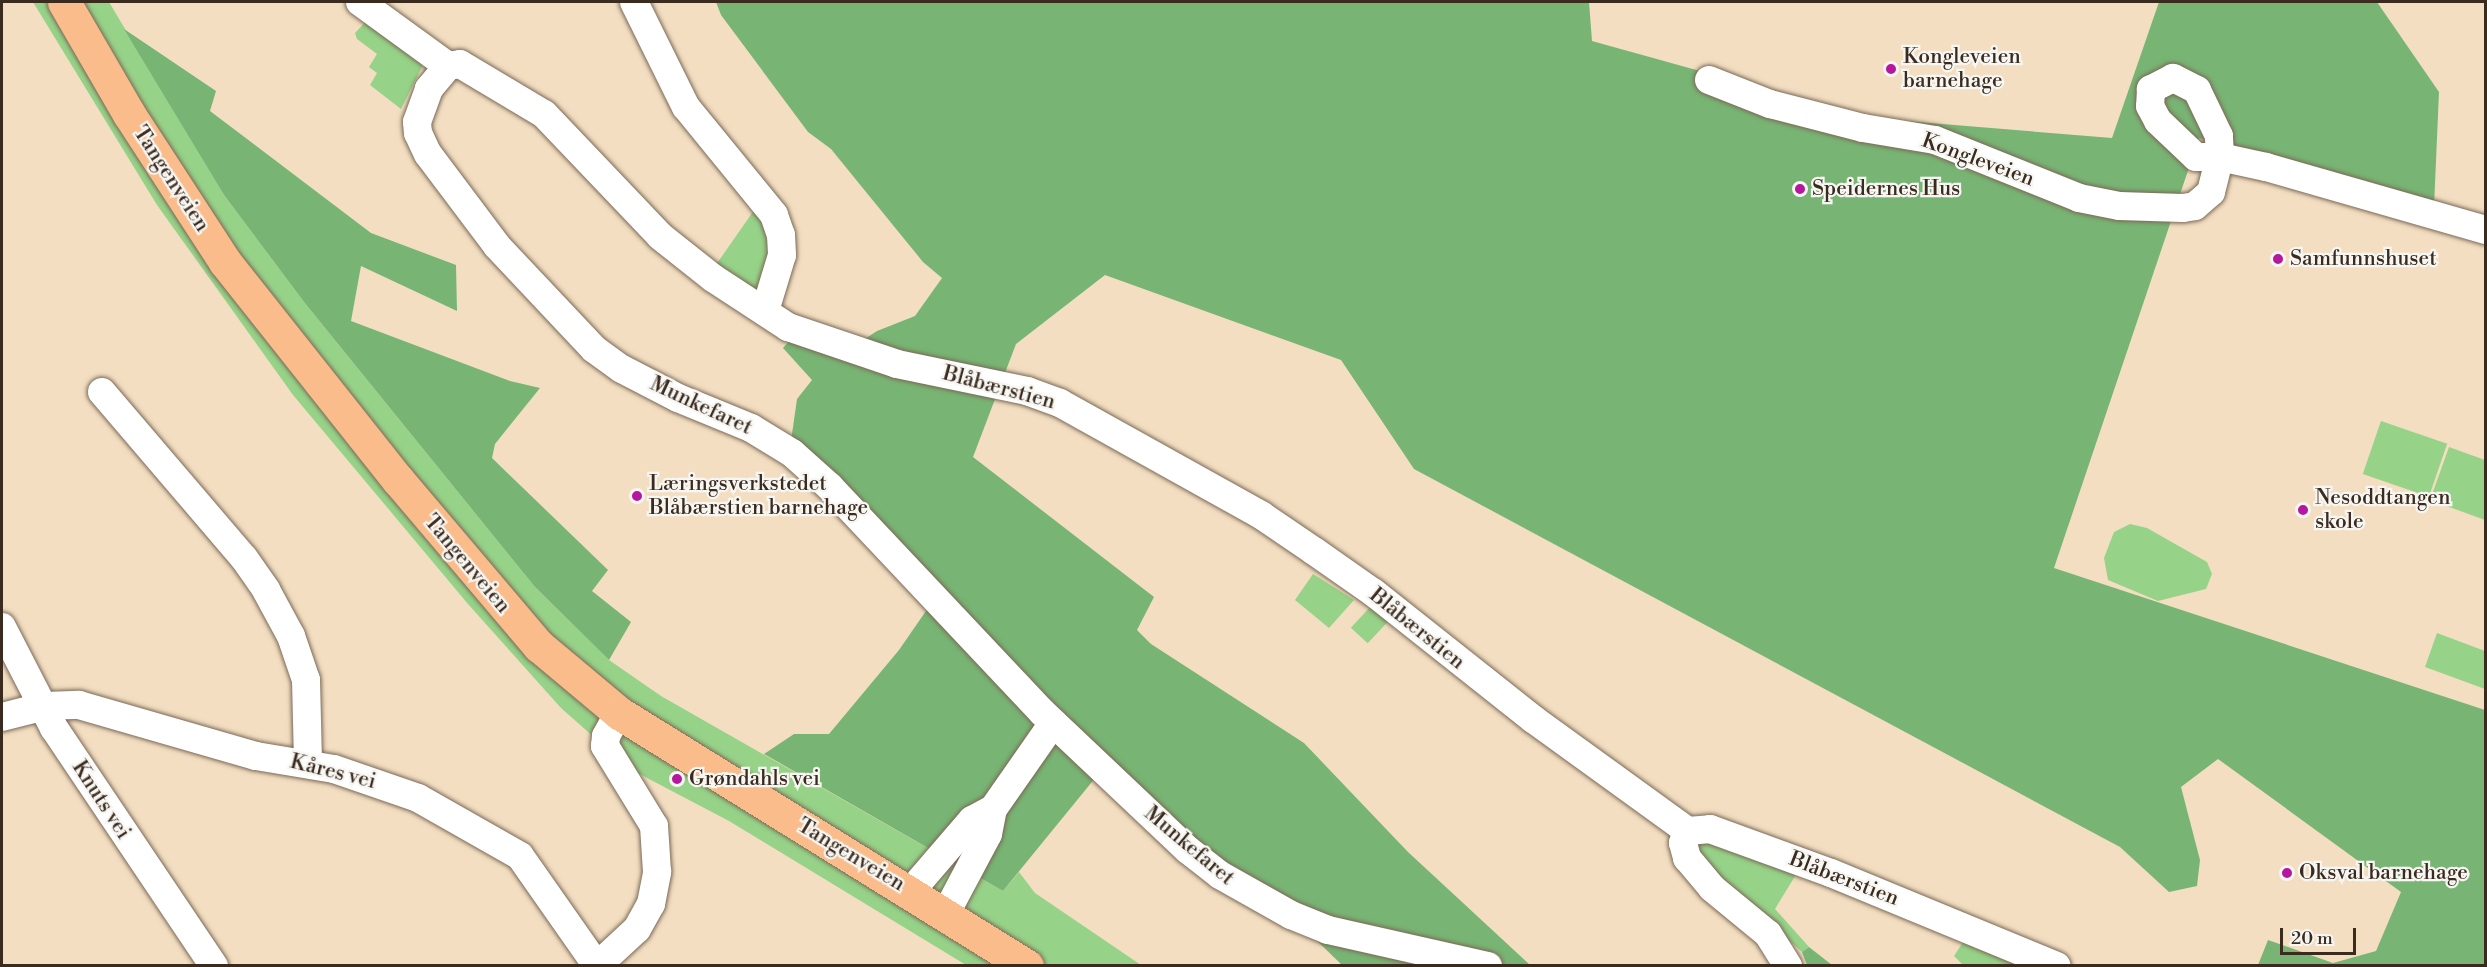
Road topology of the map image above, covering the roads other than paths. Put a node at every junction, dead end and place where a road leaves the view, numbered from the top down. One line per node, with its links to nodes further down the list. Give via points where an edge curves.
1 (64, 2): 11 (main road, Tangenveien, via 146,141 232,271 511,617 566,671)
2 (360, 2): 4 (street, Blåbærstien)
3 (634, 2): 7 (street, via 686,107 774,216 781,235 782,255)
4 (448, 66): 7 (street, Blåbærstien, via 460,64 544,114 660,236); 13 (street, Munkefaret, via 429,88 417,122 417,134 474,217 575,332 622,369 678,398 751,428 792,453 830,487 915,582)
5 (1709, 80): 6 (street, Kongleveien, via 1770,104 1863,128 1935,140 2079,198 2119,206 2195,206 2211,192 2220,157)
6 (2486, 230)
7 (765, 312): 16 (street, Blåbærstien, via 788,327 897,364 1027,391 1060,403 1201,480 1261,515 1374,593 1476,676)
8 (102, 392): 14 (street, via 244,558 271,599 295,644 306,680)
9 (2, 627): 10 (street, Knuts vei)
10 (45, 706): 12 (street, Kåres vei); 14 (street, Kåres vei, via 79,705 256,756); 19 (street, Knuts vei, via 54,728 101,801)
11 (619, 713): 17 (main road, Tangenveien); 20 (street, via 605,746 654,826 657,872 651,904 637,929)
12 (2, 717)
13 (1053, 723): 15 (street); 22 (street, Munkefaret, via 1188,850 1249,894 1329,930)
14 (308, 762): 20 (street, Kåres vei, via 418,798 507,846 531,869)
15 (993, 809): 17 (street, via 972,820); 18 (street, via 988,834)
16 (1688, 831): 23 (street, via 1683,843 1687,858 1712,888 1768,934); 24 (street, Blåbærstien, via 1710,829 1809,865)
17 (911, 891): 18 (main road, Tangenveien)
18 (946, 913): 21 (main road, Tangenveien)
19 (214, 966)
20 (597, 966)
21 (1027, 966)
22 (1488, 966)
23 (1788, 966)
24 (2057, 966)

